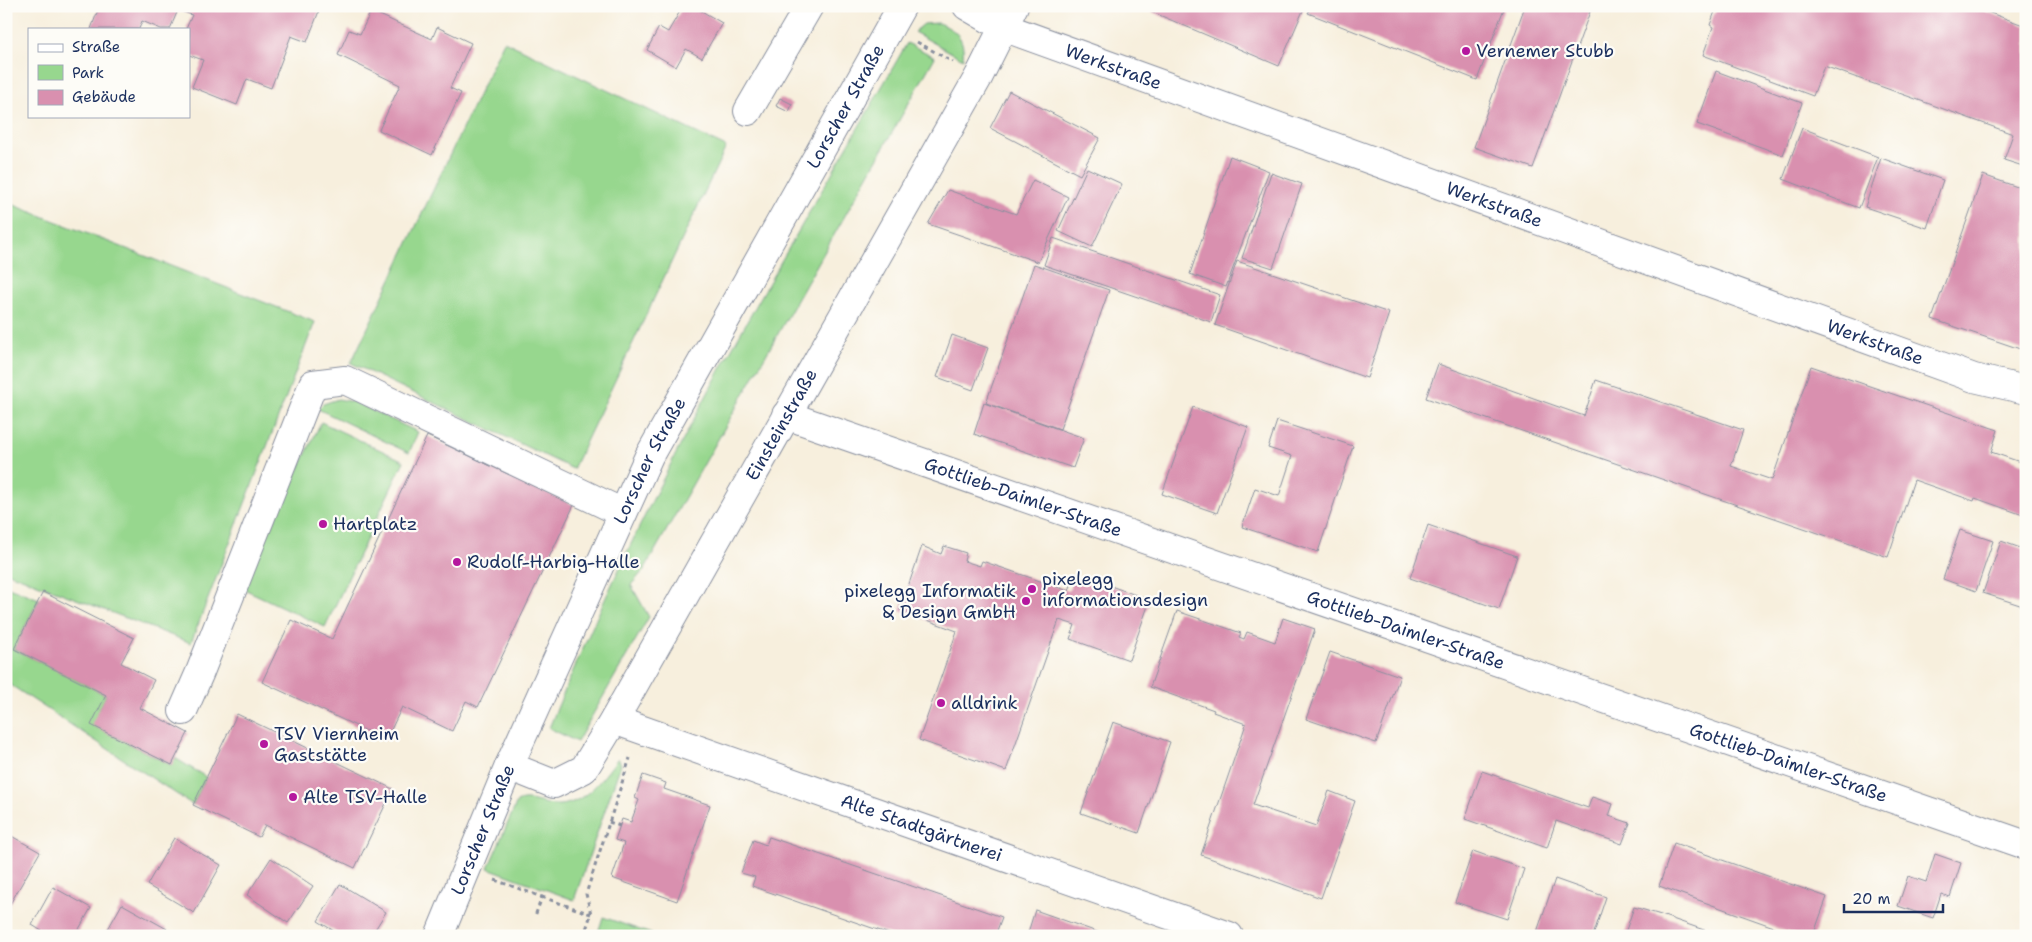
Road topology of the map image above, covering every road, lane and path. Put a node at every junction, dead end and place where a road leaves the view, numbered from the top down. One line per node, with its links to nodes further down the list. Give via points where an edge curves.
1 (809, 6): 7 (street)
2 (902, 6): 10 (street, Lorscher Straße, via 649,456)
3 (967, 6): 4 (street, Werkstraße)
4 (1009, 16): 6 (street, Einsteinstraße); 8 (street, Werkstraße, via 1974,378)
5 (912, 39): 6 (path)
6 (979, 76): 9 (street, Einsteinstraße)
7 (748, 111)
8 (2026, 390)
9 (786, 415): 12 (street, Einsteinstraße); 17 (street, Gottlieb-Daimler-Straße)
10 (623, 513): 11 (street, via 345,380 313,384); 14 (street, Lorscher Straße)
11 (183, 711)
12 (614, 720): 13 (street, Alte Stadtgärtnerei); 14 (street, Einsteinstraße, via 584,769 554,784)
13 (640, 729): 15 (path); 24 (street, Alte Stadtgärtnerei)
14 (508, 766): 18 (street, Lorscher Straße)
15 (609, 822): 16 (path); 20 (path, via 586,894)
16 (620, 826)
17 (2026, 845)
18 (467, 868): 19 (path); 22 (street, Lorscher Straße)
19 (542, 897): 20 (path); 21 (path)
20 (591, 914): 23 (path)
21 (535, 916)
22 (439, 936)
23 (584, 936)
24 (1229, 936)

